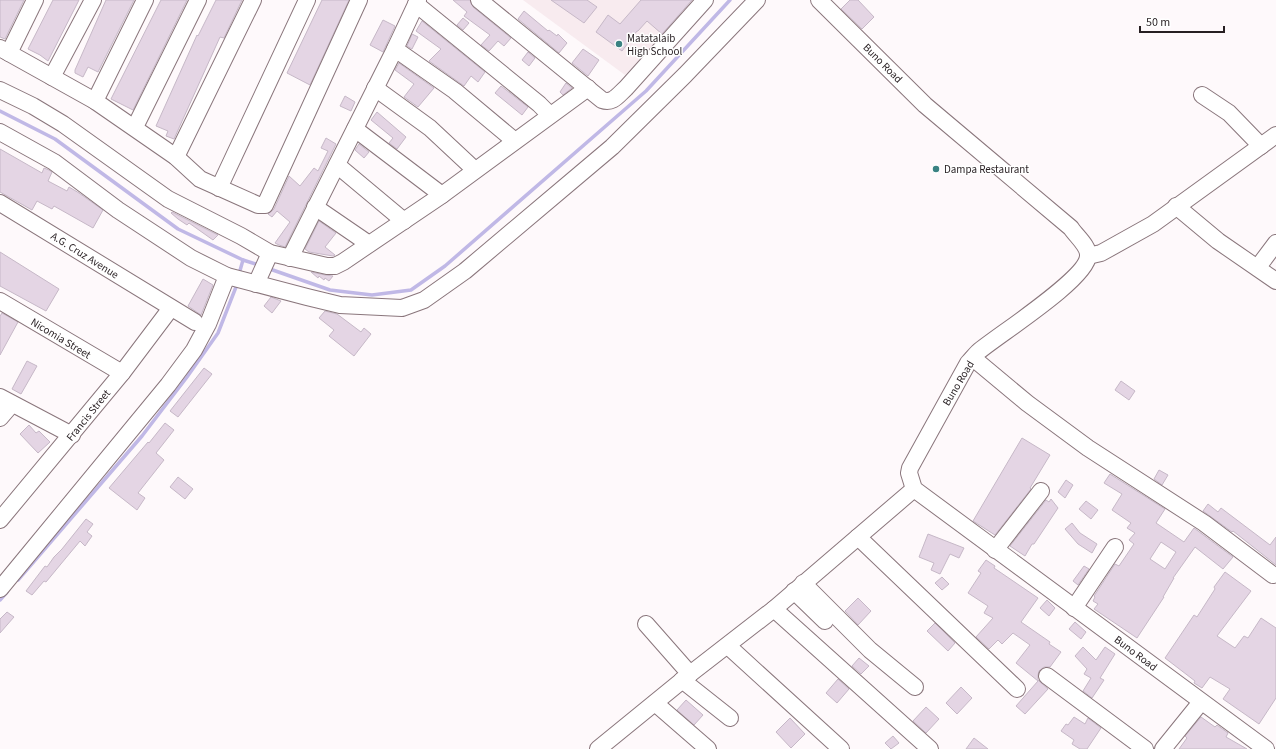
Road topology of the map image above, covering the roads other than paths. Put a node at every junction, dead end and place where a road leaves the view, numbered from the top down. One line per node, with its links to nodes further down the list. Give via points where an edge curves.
1 (35, 0): 14 (street)
2 (93, 0): 15 (street)
3 (145, 0): 20 (street)
4 (198, 0): 22 (street)
5 (253, 0): 28 (street)
6 (307, 0): 31 (street)
7 (359, 0): 31 (street, via 265,205 258,205)
8 (479, 0): 17 (street)
9 (705, 0): 17 (street, via 614,99 607,102 602,100)
10 (758, 0): 44 (street, via 612,147 466,272 424,300 402,308 340,305)
11 (819, 0): 40 (street, Buno Road, via 925,105 1070,228 1086,247)
12 (417, 2): 13 (street); 21 (street)
13 (395, 49): 16 (street); 26 (street, via 455,91)
14 (4, 51): 15 (street)
15 (52, 77): 20 (street)
16 (375, 88): 23 (street); 30 (street, via 430,128)
17 (588, 88): 21 (street)
18 (0, 90): 39 (street, via 63,124 168,199 241,236)
19 (1202, 95): 27 (street, via 1229,113)
20 (95, 101): 22 (street)
21 (550, 115): 26 (street)
22 (135, 127): 28 (street)
23 (355, 129): 29 (street); 32 (street)
24 (0, 132): 43 (street, via 54,162 118,210 191,258)
25 (1276, 135): 27 (street)
26 (515, 141): 30 (street)
27 (1261, 146): 34 (street)
28 (176, 157): 31 (street, via 200,179)
29 (337, 165): 35 (street); 36 (street)
30 (475, 170): 32 (street)
31 (219, 188)
32 (442, 195): 36 (street)
33 (0, 203): 47 (street, A.G. Cruz Avenue)
34 (1176, 206): 40 (street, via 1153,224 1120,243 1101,253); 42 (street, via 1218,241)
35 (316, 207): 38 (street); 41 (street)
36 (404, 221): 38 (street)
37 (1276, 243): 42 (street)
38 (369, 244): 41 (street, via 335,266)
39 (269, 255): 41 (street); 44 (street)
40 (1088, 256): 49 (street, Buno Road, via 1078,274)
41 (290, 258)
42 (1258, 268): 45 (street)
43 (227, 276): 44 (street); 62 (street, via 208,324 194,350)
44 (258, 280)
45 (1276, 281)
46 (0, 301): 50 (street, Nicomia Street)
47 (171, 308): 48 (street, A.G. Cruz Avenue); 50 (street, Francis Street)
48 (195, 322)
49 (973, 358): 54 (street, Buno Road, via 910,468); 60 (street, via 1027,403 1088,448 1204,524)
50 (122, 374): 53 (street, Francis Street)
51 (6, 401): 52 (street); 53 (street)
52 (0, 418)
53 (72, 435): 56 (street, Francis Street)
54 (914, 489): 57 (street); 59 (street, Buno Road)
55 (1041, 491): 59 (street)
56 (0, 520)
57 (858, 537): 61 (street); 71 (street)
58 (1115, 547): 63 (street)
59 (995, 550): 63 (street, Buno Road)
60 (1273, 575)
61 (799, 587): 64 (street); 65 (street); 70 (street)
62 (0, 589)
63 (1074, 608): 72 (street, Buno Road)
64 (774, 609): 67 (street); 78 (street)
65 (825, 621)
66 (646, 624): 69 (street)
67 (728, 646): 69 (street); 77 (street)
68 (1047, 676): 79 (street)
69 (686, 677): 73 (street); 74 (street)
70 (915, 687)
71 (1017, 689)
72 (1201, 702): 80 (street); 81 (street, Buno Road)
73 (655, 703): 75 (street); 76 (street)
74 (730, 718)
75 (598, 749)
76 (708, 749)
77 (841, 749)
78 (930, 749)
79 (1145, 749)
80 (1164, 749)
81 (1266, 749)

